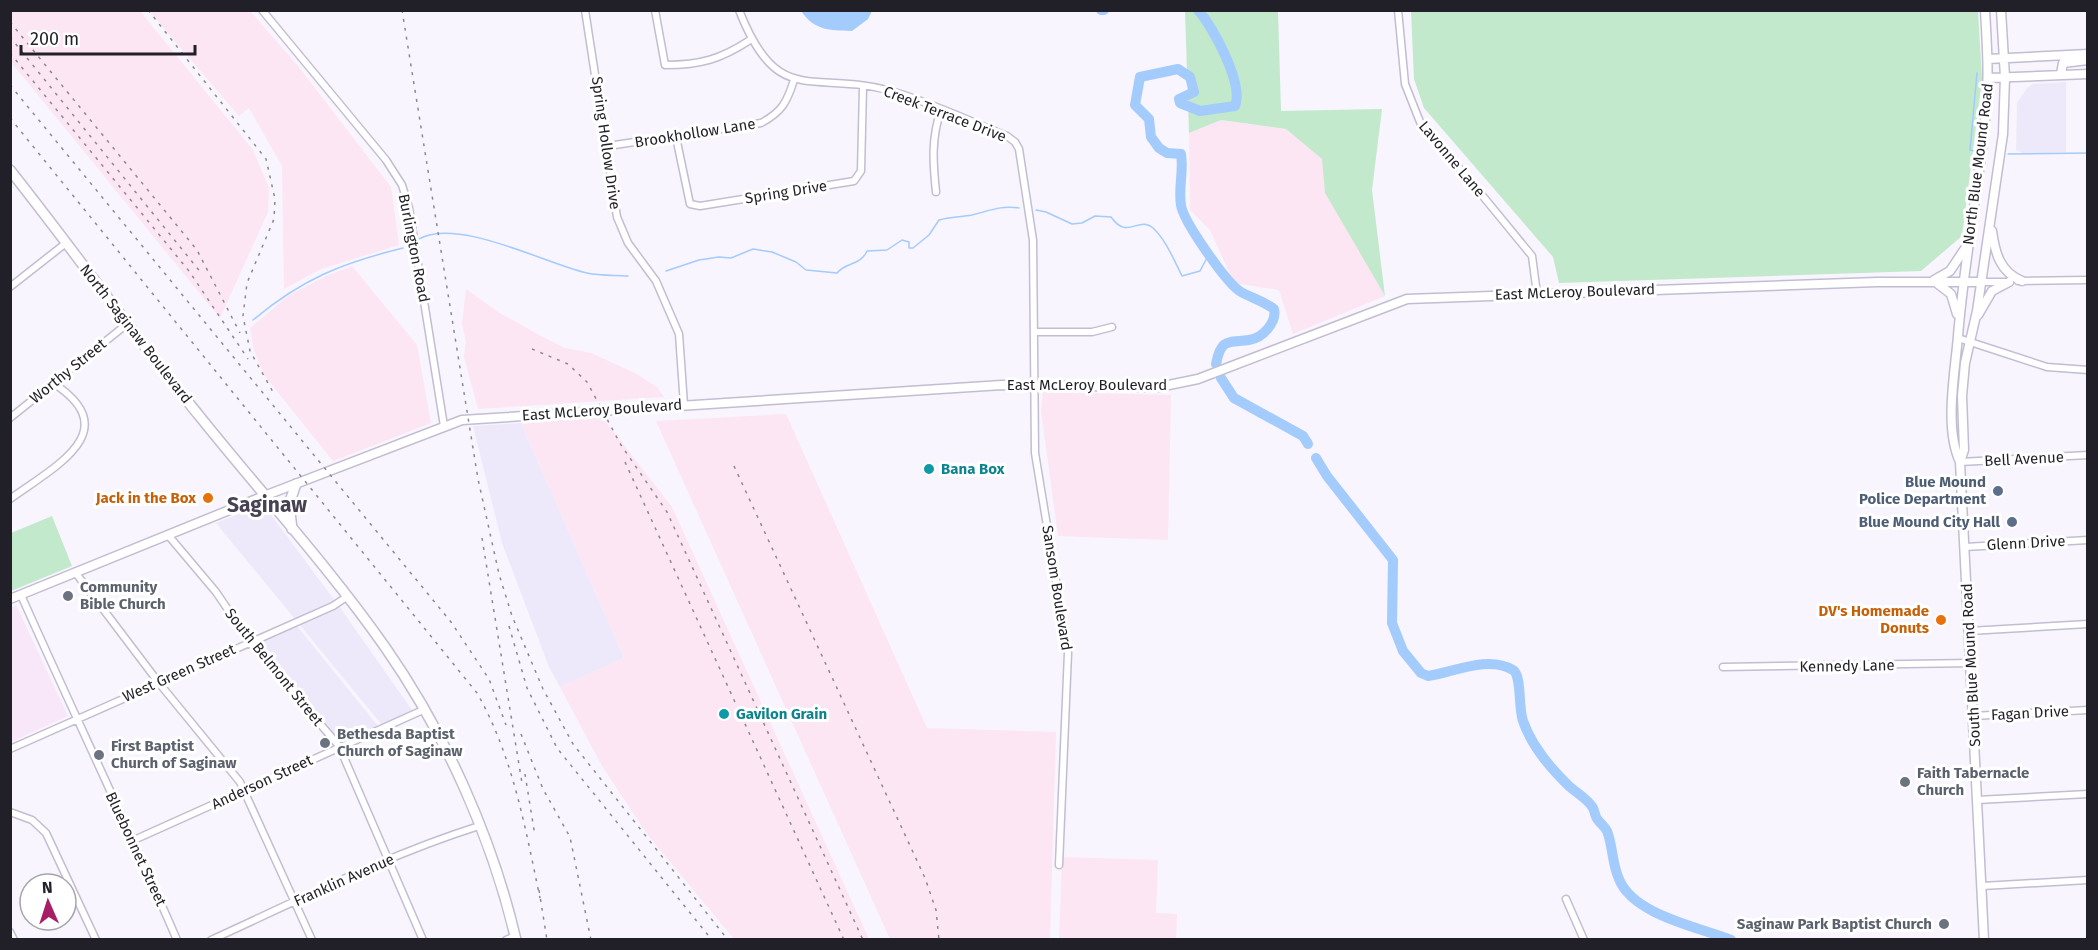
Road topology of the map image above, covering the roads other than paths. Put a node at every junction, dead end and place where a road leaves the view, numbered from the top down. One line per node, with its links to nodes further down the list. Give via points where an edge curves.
1 (262, 10): 47 (street, Burlington Road, via 381,153 402,185)
2 (585, 10): 21 (street, Spring Hollow Drive)
3 (656, 10): 8 (street, via 665,65 725,57)
4 (739, 10): 8 (street, Creek Terrace Drive)
5 (1398, 10): 34 (street, Lavonne Lane, via 1405,84 1422,128 1532,256)
6 (1986, 10): 11 (main road, North Blue Mound Road)
7 (2001, 10): 10 (main road, North Blue Mound Road)
8 (750, 40): 17 (street, Creek Terrace Drive, via 768,63)
9 (2088, 54): 10 (main road)
10 (2004, 58): 11 (main road); 15 (main road, North Blue Mound Road)
11 (1988, 59): 16 (main road, North Blue Mound Road)
12 (2088, 60): 13 (main road, via 2063,63)
13 (2061, 74): 14 (main road); 15 (main road)
14 (2088, 74)
15 (2005, 77): 16 (main road); 24 (main road, North Blue Mound Road, via 2003,134)
16 (1988, 78): 25 (main road, North Blue Mound Road)
17 (794, 80): 18 (street, Creek Terrace Drive); 20 (street, Brookhollow Lane, via 786,104 777,115 761,123)
18 (862, 87): 19 (street, Creek Terrace Drive, via 890,91); 20 (street, Spring Drive, via 861,171 854,181 700,206 690,204)
19 (941, 110): 23 (street, via 934,130 932,157); 39 (street, Creek Terrace Drive, via 1007,136 1019,149 1033,240)
20 (676, 137): 21 (street, Brookhollow Lane)
21 (608, 146): 45 (street, Spring Hollow Drive, via 617,217 628,243 656,281 679,334)
22 (10, 170): 26 (main road, North Saginaw Boulevard)
23 (936, 192)
24 (1991, 216): 28 (main road, via 1999,261 2006,273); 31 (main road, North Blue Mound Road)
25 (1970, 238): 29 (main road, via 1950,271); 30 (main road, North Blue Mound Road)
26 (66, 243): 33 (street); 37 (main road, North Saginaw Boulevard)
27 (2088, 280): 28 (street)
28 (2022, 281): 32 (street)
29 (1928, 282): 30 (main road, East McLeroy Boulevard); 34 (main road, East McLeroy Boulevard); 36 (main road, via 1948,290)
30 (1963, 282): 31 (main road, East McLeroy Boulevard); 36 (main road, South Blue Mound Road)
31 (1981, 282): 32 (street); 35 (main road, South Blue Mound Road)
32 (2009, 282): 35 (main road, via 1992,291)
33 (10, 288)
34 (1537, 294): 44 (main road, East McLeroy Boulevard, via 1397,300 1198,379 1176,384)
35 (1975, 321): 41 (main road, South Blue Mound Road)
36 (1959, 322): 40 (main road, South Blue Mound Road)
37 (127, 324): 43 (street, Worthy Street); 51 (main road, North Saginaw Boulevard)
38 (1112, 327): 39 (street, via 1092,332)
39 (1034, 332): 44 (street, Creek Terrace Drive)
40 (1958, 338): 41 (street); 49 (main road, South Blue Mound Road, via 1952,404 1954,450)
41 (1969, 341): 42 (street, via 2047,367); 49 (main road, South Blue Mound Road, via 1962,396 1965,450)
42 (2088, 370)
43 (53, 383): 46 (street, Worthy Street); 52 (street, via 69,393 85,415 84,435 55,466)
44 (1034, 384): 45 (main road, East McLeroy Boulevard); 80 (street, Sansom Boulevard, via 1035,453 1068,653)
45 (684, 405): 47 (main road, East McLeroy Boulevard, via 475,419)
46 (10, 418)
47 (444, 426): 50 (main road, East McLeroy Boulevard)
48 (2088, 455): 49 (street, Bell Avenue)
49 (1960, 462): 56 (main road, South Blue Mound Road)
50 (296, 484): 51 (main road, East McLeroy Boulevard); 53 (main road, via 289,504)
51 (264, 496): 53 (main road, North Saginaw Boulevard); 54 (main road, East McLeroy Boulevard)
52 (10, 499)
53 (292, 529): 59 (main road, North Saginaw Boulevard)
54 (168, 535): 57 (main road, East McLeroy Boulevard); 63 (street, South Belmont Street, via 216,592)
55 (2088, 540): 56 (street, Glenn Drive)
56 (1965, 547): 62 (main road, South Blue Mound Road)
57 (75, 572): 58 (main road, East McLeroy Boulevard); 66 (street)
58 (21, 595): 60 (main road, East McLeroy Boulevard); 70 (street, Bluebonnet Street)
59 (348, 596): 63 (street, West Green Street); 67 (main road, North Saginaw Boulevard)
60 (10, 599)
61 (2088, 624): 62 (street)
62 (1969, 631): 64 (main road, South Blue Mound Road)
63 (250, 642): 66 (street, West Green Street); 71 (street, South Belmont Street)
64 (1971, 663): 65 (street, Kennedy Lane); 69 (main road, South Blue Mound Road)
65 (1723, 667)
66 (159, 683): 70 (street, West Green Street); 73 (street)
67 (423, 710): 71 (street, Anderson Street); 77 (main road, North Saginaw Boulevard)
68 (2088, 710): 69 (street, Fagan Drive)
69 (1973, 716): 75 (main road, South Blue Mound Road)
70 (77, 719): 72 (street, West Green Street); 78 (street, Bluebonnet Street)
71 (339, 746): 73 (street, Anderson Street); 79 (street, South Belmont Street)
72 (10, 749)
73 (246, 791): 78 (street, Anderson Street); 84 (street)
74 (2088, 794): 75 (street)
75 (1977, 800): 82 (main road, South Blue Mound Road)
76 (10, 812): 88 (street, via 32,820 46,833)
77 (479, 826): 79 (street, Franklin Avenue); 86 (main road, North Saginaw Boulevard)
78 (134, 840): 89 (street, Bluebonnet Street)
79 (387, 861): 84 (street, Franklin Avenue); 92 (street, South Belmont Street)
80 (1059, 865)
81 (2088, 880): 82 (street)
82 (1982, 886): 94 (main road, South Blue Mound Road)
83 (1566, 900): 93 (street)
84 (295, 902): 90 (street, Franklin Avenue); 91 (street)
85 (10, 932): 87 (street)
86 (512, 938)
87 (14, 939)
88 (96, 939)
89 (177, 939)
90 (211, 939)
91 (312, 939)
92 (423, 939)
93 (1584, 939)
94 (1984, 939)

